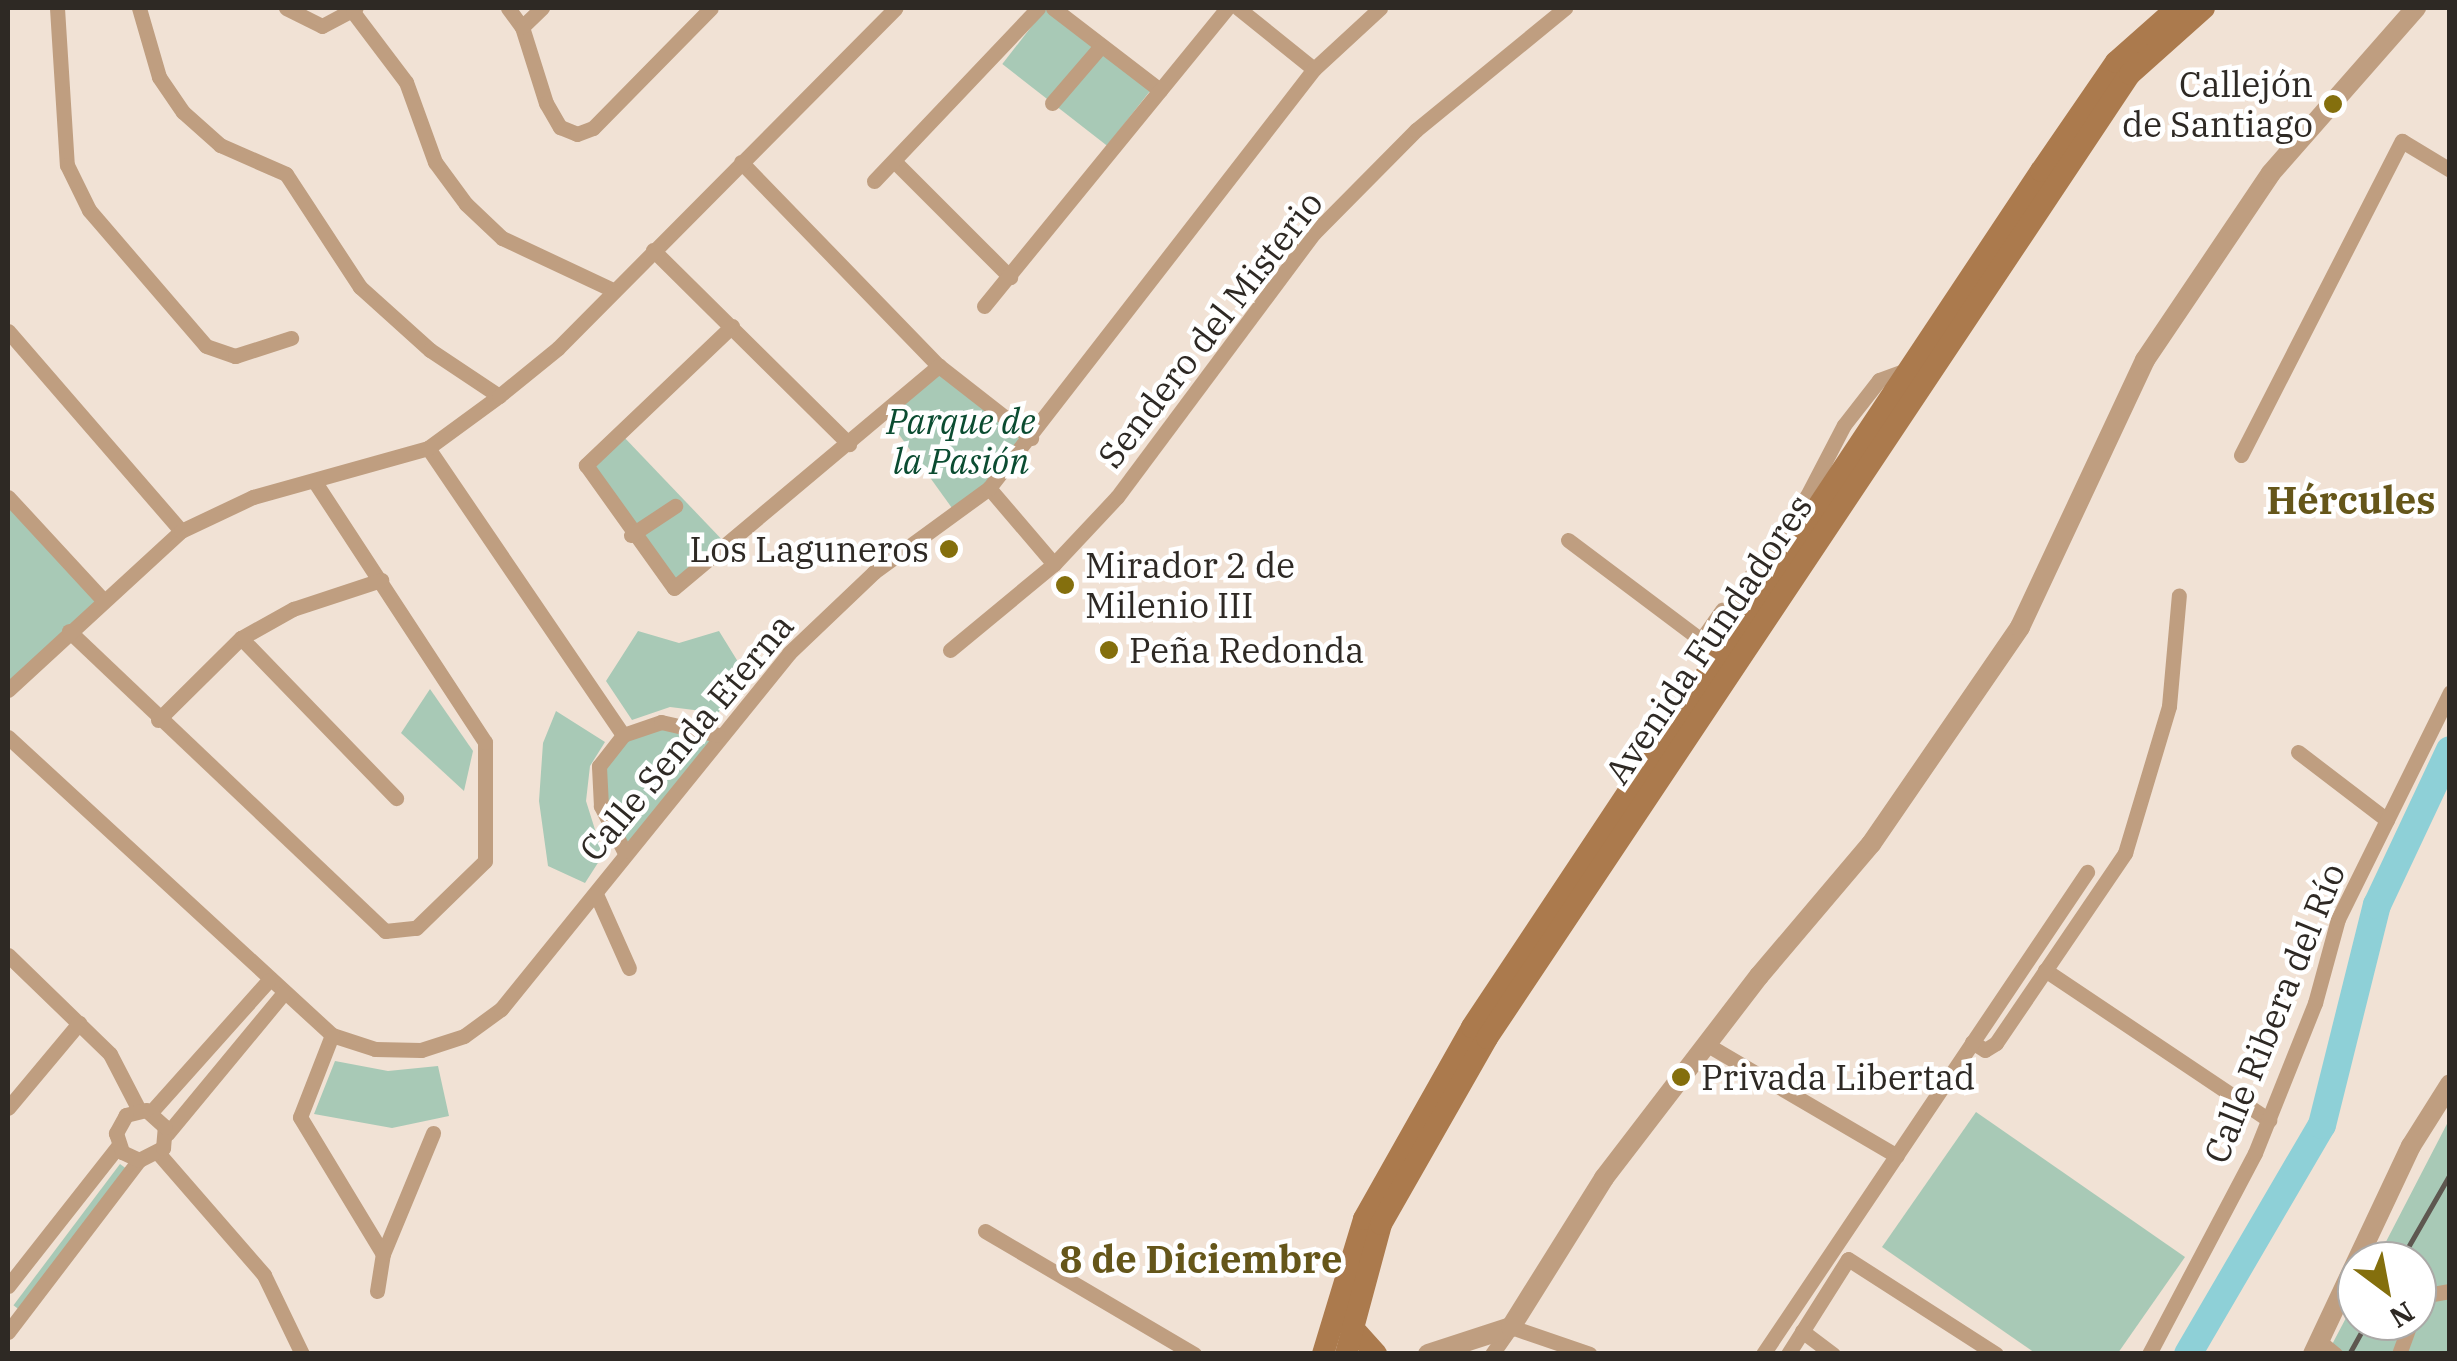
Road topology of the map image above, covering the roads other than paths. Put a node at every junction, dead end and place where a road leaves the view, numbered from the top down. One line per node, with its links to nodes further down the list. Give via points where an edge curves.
1 (57, 8): 33 (street, via 67,165 90,210 206,346 235,356)
2 (139, 8): 36 (street, via 160,76 182,112 220,145 286,174 360,287 430,350)
3 (286, 8): 17 (street, via 322,26)
4 (508, 8): 18 (street)
5 (542, 8): 18 (street)
6 (711, 8): 18 (street, via 593,128 577,134 560,127 546,104)
7 (896, 8): 23 (street)
8 (1038, 8): 24 (street)
9 (1053, 8): 19 (street)
10 (1228, 8): 21 (street)
11 (1238, 8): 20 (street)
12 (1380, 8): 20 (street, Calle Senda Eterna)
13 (1565, 8): 48 (street, Sendero del Misterio, via 1416,130 1314,234 1117,497)
14 (2176, 8): 35 (main road, Avenida Fundadores, via 2116,62)
15 (2204, 8): 94 (main road, Avenida Fundadores, via 2130,74 1486,1038 1381,1224)
16 (2416, 8): 77 (street, via 2271,173 2145,360 2020,627 1871,844)
17 (355, 10): 29 (street, via 406,82 435,162 466,204 502,238)
18 (522, 27)
19 (1101, 46): 21 (street); 22 (street)
20 (1314, 69): 37 (street, Calle Senda Eterna)
21 (1160, 90): 28 (street)
22 (1052, 103)
23 (741, 162): 27 (street); 34 (street)
24 (894, 162): 26 (street); 28 (street)
25 (2450, 170): 40 (street, via 2402,141)
26 (874, 181)
27 (653, 250): 29 (street); 31 (street)
28 (1010, 277): 30 (street)
29 (613, 290): 36 (street, via 558,348)
30 (984, 306)
31 (732, 326): 38 (street); 46 (street, via 586,465)
32 (8, 331): 45 (street)
33 (291, 338)
34 (939, 366): 37 (street); 38 (street)
35 (1906, 370): 49 (street, via 1879,380 1844,425 1807,496); 55 (main road, Avenida Fundadores)
36 (499, 396): 39 (street)
37 (1031, 438): 42 (street, Calle Senda Eterna)
38 (848, 444): 46 (street, via 680,588 666,582)
39 (428, 448): 41 (street); 60 (street)
40 (2241, 455)
41 (314, 481): 45 (street, via 253,497); 50 (street)
42 (989, 488): 48 (street); 61 (street, Calle Senda Eterna, via 874,572 790,652)
43 (8, 497): 52 (street)
44 (675, 506): 46 (street)
45 (180, 531): 52 (street)
46 (631, 535)
47 (1568, 540): 49 (street, via 1702,640)
48 (1054, 564): 56 (street, Sendero del Misterio)
49 (1745, 578): 55 (street, via 1724,614)
50 (380, 580): 54 (street, via 293,609); 59 (street, via 485,742 486,860 416,928 385,931)
51 (2179, 595): 71 (street, via 2168,706 2125,853)
52 (102, 598): 53 (street)
53 (69, 631): 57 (street); 59 (street)
54 (242, 638): 59 (street); 64 (street)
55 (1721, 648): 102 (main road, Avenida Fundadores, via 1472,1027 1396,1160 1364,1218)
56 (950, 650)
57 (8, 690)
58 (2450, 692): 65 (street, Calle Ribera del Río)
59 (158, 720)
60 (623, 735): 61 (street, via 661,722); 66 (street, via 599,766 601,806)
61 (718, 736): 66 (street, Calle Senda Eterna)
62 (8, 737): 72 (street, Calle Senda Eterna)
63 (2298, 752): 65 (street)
64 (396, 798)
65 (2387, 820): 83 (street, Calle Ribera del Río, via 2338,919 2315,1003)
66 (624, 851): 68 (street, Calle Senda Eterna)
67 (2086, 872): 76 (street)
68 (596, 894): 70 (street); 75 (street, Calle Senda Eterna, via 501,1009 464,1036 405,1050 375,1049)
69 (8, 955): 74 (street)
70 (629, 968)
71 (2045, 970): 76 (street, via 1996,1043 1984,1050); 83 (street)
72 (268, 982): 73 (street, Calle Senda Eterna); 78 (street)
73 (283, 994): 75 (street, Calle Senda Eterna); 79 (street)
74 (79, 1023): 81 (street); 82 (street, via 127,1077)
75 (332, 1034): 91 (street, via 300,1117)
76 (1972, 1042): 88 (street)
77 (1706, 1044): 88 (street); 95 (street, via 1604,1178)
78 (192, 1066): 79 (street); 82 (street)
79 (210, 1082): 85 (street)
80 (2450, 1084): 99 (street, via 2412,1146)
81 (8, 1108)
82 (146, 1111): 85 (street); 86 (street, via 121,1120)
83 (2269, 1120): 113 (street, Calle Ribera del Río)
84 (433, 1133): 91 (street)
85 (167, 1134): 87 (street)
86 (118, 1146): 89 (street); 92 (street)
87 (158, 1154): 89 (street); 100 (street, via 264,1275)
88 (1897, 1156): 109 (street)
89 (139, 1160): 97 (street)
90 (985, 1231): 101 (street)
91 (383, 1254): 93 (street)
92 (8, 1286)
93 (377, 1292)
94 (1352, 1326): 103 (main road, Avenida Fundadores); 104 (main road)
95 (1510, 1327): 98 (street); 105 (street); 106 (street)
96 (1802, 1331): 110 (street); 111 (street); 112 (street, via 1848,1260)
97 (8, 1332)
98 (1549, 1336): 107 (street); 108 (street)
99 (2322, 1349)
100 (302, 1354)
101 (1194, 1354)
102 (1324, 1354)
103 (1346, 1354)
104 (1376, 1354)
105 (1428, 1354)
106 (1492, 1354)
107 (1552, 1354)
108 (1590, 1354)
109 (1763, 1354)
110 (1788, 1354)
111 (1833, 1354)
112 (1996, 1354)
113 (2149, 1354)

